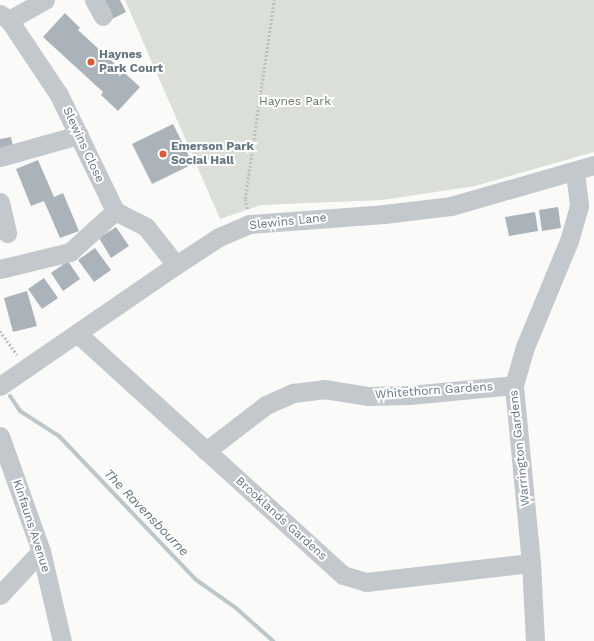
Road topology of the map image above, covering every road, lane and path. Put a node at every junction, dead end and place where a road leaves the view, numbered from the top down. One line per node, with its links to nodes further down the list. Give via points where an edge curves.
1 (45, 0): 5 (street)
2 (94, 0): 4 (street)
3 (274, 0): 12 (path, via 245,200)
4 (103, 16)
5 (4, 17): 6 (street, Slewins Close, via 59,95)
6 (79, 136): 7 (street); 11 (street, Slewins Close)
7 (0, 157)
8 (594, 165): 9 (street, Slewins Lane)
9 (575, 171): 12 (street, Slewins Lane, via 451,206 384,214); 19 (street, Warrington Gardens, via 579,205 570,241 525,347)
10 (0, 202): 13 (street)
11 (115, 211): 14 (street, via 146,227); 15 (street, via 70,252)
12 (249, 224): 14 (street, Slewins Lane, via 219,237)
13 (6, 233)
14 (176, 265): 17 (street, Slewins Lane)
15 (1, 269)
16 (0, 330): 18 (path)
17 (78, 334): 18 (street, Slewins Lane); 22 (street, Brooklands Gardens)
18 (29, 368): 20 (street, Slewins Lane)
19 (514, 385): 22 (street, Whitethorn Gardens, via 410,395 368,396 324,389 293,394 266,405); 24 (street, Warrington Gardens)
20 (0, 386)
21 (0, 436): 23 (street, Kinfauns Avenue)
22 (206, 451): 24 (street, Brooklands Gardens, via 343,575 354,580 366,582)
23 (41, 551): 25 (street); 26 (street, Kinfauns Avenue)
24 (531, 563): 27 (street, Warrington Gardens)
25 (0, 595)
26 (62, 641)
27 (535, 641)

